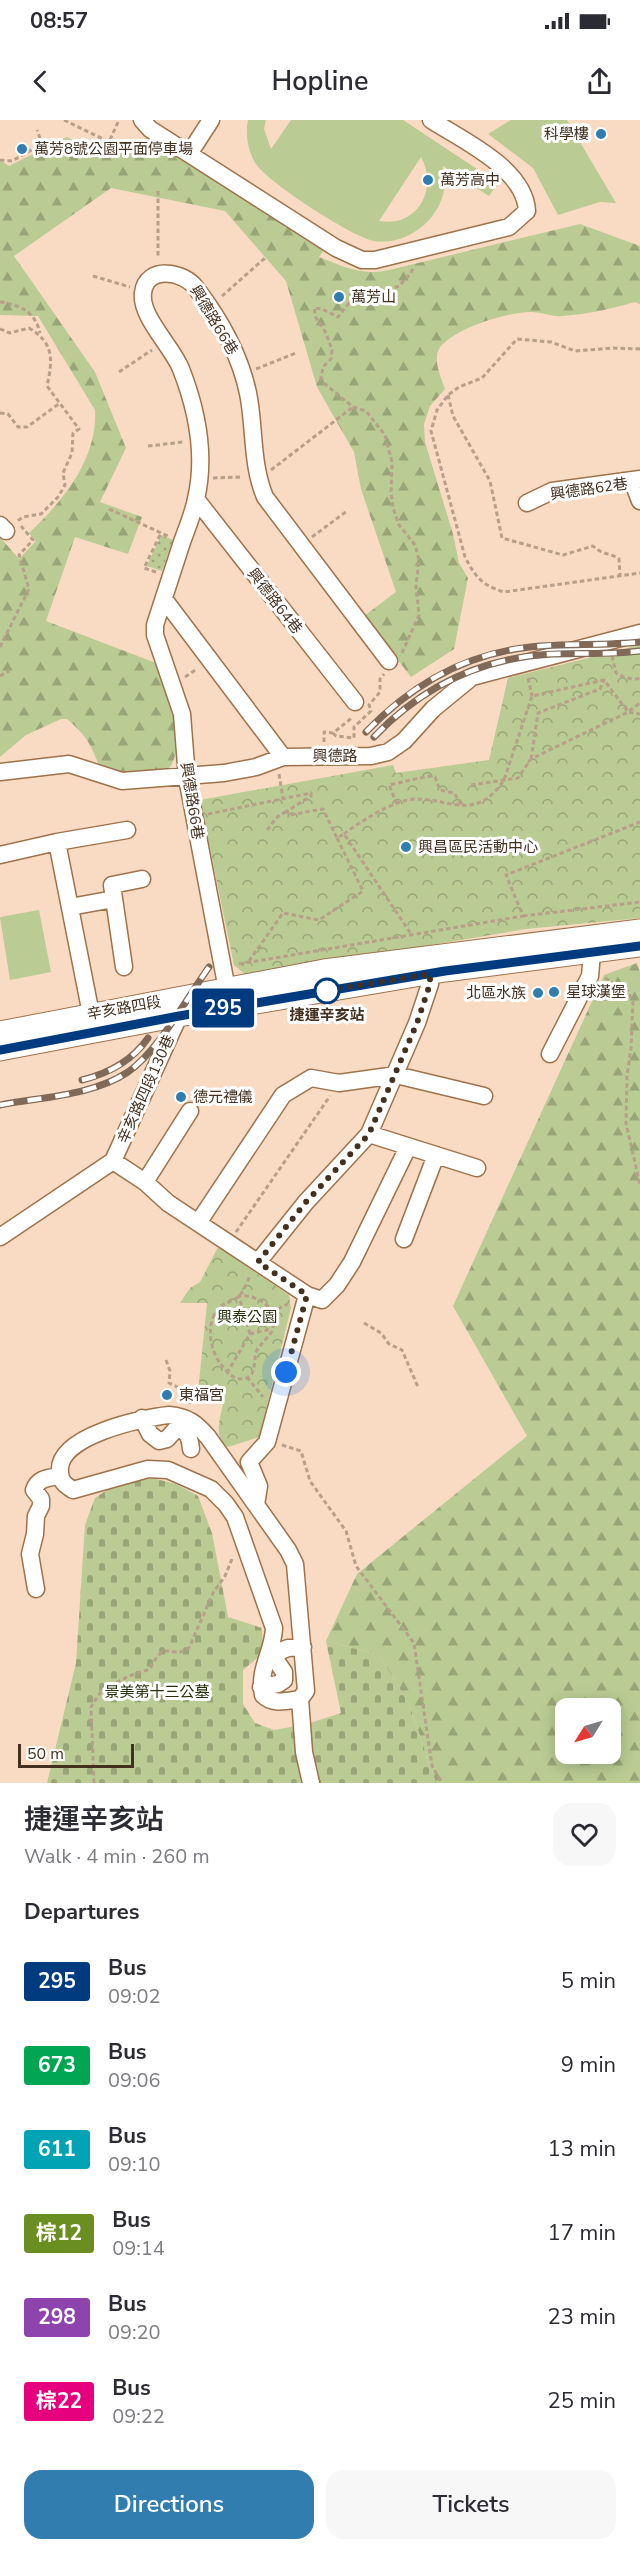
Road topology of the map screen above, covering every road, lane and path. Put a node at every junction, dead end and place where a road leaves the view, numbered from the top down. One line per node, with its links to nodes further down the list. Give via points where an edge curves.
1 (64, 120): 2 (path, via 109,142)
2 (119, 120)
3 (142, 120): 7 (street)
4 (211, 120): 7 (street)
5 (432, 120): 10 (street, via 496,161 526,200 526,211 509,227)
6 (37, 130): 8 (path, via 42,144 12,161)
7 (189, 154): 10 (street, via 347,255 375,260)
8 (0, 160)
9 (158, 191): 12 (path)
10 (417, 249): 26 (path, via 411,273 399,286 349,303 338,317 314,308 332,350 321,378)
11 (265, 258): 16 (path)
12 (158, 275): 14 (street); 16 (street, 興德路66巷, via 171,272 185,276)
13 (93, 276): 14 (path)
14 (143, 291): 19 (street, 興德路66巷, via 143,304)
15 (0, 302): 18 (path, via 17,304 27,311 37,322)
16 (209, 307): 23 (street, 興德路66巷)
17 (0, 329): 18 (path, via 10,333 29,328)
18 (41, 335): 25 (path, via 51,365 47,386)
19 (166, 341): 22 (path); 28 (street, 興德路66巷, via 191,396)
20 (640, 349): 24 (path, via 575,351 551,342 517,339 482,378)
21 (297, 353): 23 (path)
22 (119, 372)
23 (243, 374): 30 (street, 興德路66巷)
24 (448, 395): 44 (path, via 453,416 490,481 502,538 563,555 593,546 602,554 619,559); 44 (path, via 437,410 431,431 473,573 486,586 504,592)
25 (60, 403): 27 (path, via 27,427 18,427 8,414); 38 (path, via 79,429 74,433 72,453 63,473 65,485 41,514 23,517)
26 (353, 407): 30 (path, via 269,472); 50 (path, via 366,411 385,435 392,462 393,508 399,525 415,545 418,560 419,615 399,664)
27 (0, 413)
28 (200, 441): 29 (path); 31 (street, 興德路66巷)
29 (148, 446)
30 (258, 476): 31 (path); 41 (street, 興德路66巷, via 265,497)
31 (199, 478): 33 (street, 興德路66巷)
32 (636, 479): 34 (street, 興德路62巷); 35 (street, 興德路62巷, via 552,491)
33 (196, 500): 40 (street, 興德路66巷); 58 (street, 興德路64巷)
34 (640, 501)
35 (527, 503)
36 (109, 509): 39 (path)
37 (347, 511): 41 (path)
38 (8, 526): 48 (path, via 33,540 19,555 29,590)
39 (161, 533): 40 (path); 43 (path, via 144,568)
40 (182, 543): 43 (street, 興德路66巷)
41 (301, 546): 50 (street, 興德路66巷)
42 (640, 573): 44 (path)
43 (171, 576): 45 (street, 興德路66巷)
44 (620, 576)
45 (164, 599): 49 (street); 55 (street, 興德路66巷, via 155,635)
46 (640, 633): 47 (street, 興德路)
47 (609, 641): 53 (path, via 616,673); 62 (street, 興德路, via 472,677 388,752)
48 (0, 647)
49 (209, 659): 55 (path); 63 (street)
50 (389, 661)
51 (9, 671): 52 (path)
52 (0, 676)
53 (640, 678)
54 (604, 680): 59 (path); 64 (path, via 600,689 538,712); 67 (path, via 532,696)
55 (174, 686): 66 (street, 興德路66巷, via 182,714)
56 (380, 692): 61 (path, via 369,705 371,711 354,727 354,738)
57 (640, 702): 59 (path)
58 (355, 709): 61 (path)
59 (628, 712): 60 (path); 64 (path)
60 (640, 714)
61 (333, 733): 62 (path, via 324,732)
62 (323, 756): 63 (street, 興德路)
63 (283, 757): 66 (street, 興德路, via 235,771); 69 (path, via 278,778)
64 (531, 759): 67 (path, via 518,778)
65 (0, 772): 66 (street, 興德路, via 69,764 122,781)
66 (187, 778): 96 (street, 興德路66巷)
67 (504, 780): 68 (path); 72 (path, via 497,791 482,801)
68 (471, 785)
69 (283, 799): 73 (path, via 311,793); 74 (path)
70 (397, 804): 72 (path, via 414,799); 72 (path, via 389,785 429,776 435,777 440,790 454,794); 79 (path)
71 (205, 807): 74 (path)
72 (463, 807)
73 (287, 811): 78 (path); 80 (path, via 289,815 323,808)
74 (206, 814): 76 (path)
75 (640, 822): 87 (path, via 506,875)
76 (208, 824)
77 (127, 830): 81 (street)
78 (267, 830)
79 (344, 834): 80 (path); 89 (path)
80 (337, 838): 91 (path, via 363,891 319,920 283,913)
81 (57, 842): 82 (street); 86 (street)
82 (0, 855)
83 (142, 879): 84 (street, via 112,885)
84 (114, 899): 86 (street); 95 (street)
85 (640, 902): 87 (path)
86 (70, 906): 97 (street)
87 (523, 916): 89 (path)
88 (640, 930): 94 (main road, 辛亥路四段)
89 (411, 934): 91 (path)
90 (640, 946): 92 (main road, 辛亥路四段)
91 (249, 961): 93 (path)
92 (596, 962): 94 (main road, 辛亥路四段); 101 (street); 112 (path, via 606,980 628,991 633,1002 626,1123)
93 (236, 964)
94 (431, 966): 96 (main road, 辛亥路四段, via 404,959 324,970); 102 (street, via 430,984)
95 (124, 967)
96 (228, 998): 97 (main road, 辛亥路四段); 98 (main road, 辛亥路四段)
97 (91, 1014): 99 (main road, 辛亥路四段)
98 (179, 1016): 100 (main road, 辛亥路四段); 109 (street, 辛亥路四段130巷)
99 (0, 1032)
100 (0, 1050)
101 (550, 1054)
102 (396, 1075): 103 (street); 104 (street); 106 (street)
103 (339, 1083): 113 (street, via 311,1078 282,1095); 116 (path)
104 (484, 1096)
105 (190, 1111): 111 (street)
106 (369, 1134): 107 (street); 117 (street, via 306,1202)
107 (408, 1147): 108 (street); 118 (street, via 337,1286 322,1300)
108 (436, 1155): 110 (street); 115 (street)
109 (113, 1161): 111 (street); 114 (street)
110 (477, 1168)
111 (145, 1182): 113 (street)
112 (640, 1185)
113 (198, 1223): 116 (street)
114 (0, 1237)
115 (404, 1239)
116 (228, 1243): 117 (street)
117 (258, 1262): 118 (street); 119 (path)
118 (307, 1295): 128 (street)
119 (238, 1296): 121 (path, via 255,1297 267,1305); 122 (path); 124 (path, via 220,1307 211,1325 216,1357)
120 (364, 1323): 126 (path, via 402,1350)
121 (273, 1329): 122 (path); 125 (path, via 256,1352 255,1368)
122 (250, 1334): 124 (path)
123 (166, 1360): 127 (path, via 170,1383)
124 (227, 1373): 125 (path, via 235,1378)
125 (247, 1377): 128 (path)
126 (418, 1387)
127 (186, 1391)
128 (275, 1411): 130 (street)
129 (142, 1418): 131 (street, via 150,1434 159,1441 175,1430 185,1432); 132 (street, via 80,1442 62,1459); 133 (street, via 169,1415 195,1422)
130 (268, 1436): 133 (street, via 249,1462 259,1486); 143 (path, via 301,1452 310,1481 346,1531 356,1566 414,1643 432,1766)
131 (190, 1449)
132 (60, 1476): 134 (street, via 73,1490 148,1468 187,1476 211,1489 226,1504); 135 (street, via 41,1480 34,1490 41,1506 30,1554)
133 (256, 1505): 136 (street, via 295,1564)
134 (247, 1551): 139 (street, via 274,1628); 141 (path, via 232,1558 189,1648 163,1650 150,1669 102,1690 92,1707)
135 (36, 1589)
136 (301, 1623): 137 (street); 138 (street)
137 (281, 1624)
138 (303, 1647): 139 (street, via 278,1652 275,1659 284,1672 284,1680); 140 (street, via 306,1691)
139 (261, 1687): 140 (street, via 268,1701)
140 (300, 1699): 142 (street)
141 (94, 1783)
142 (311, 1783)
143 (442, 1783)

